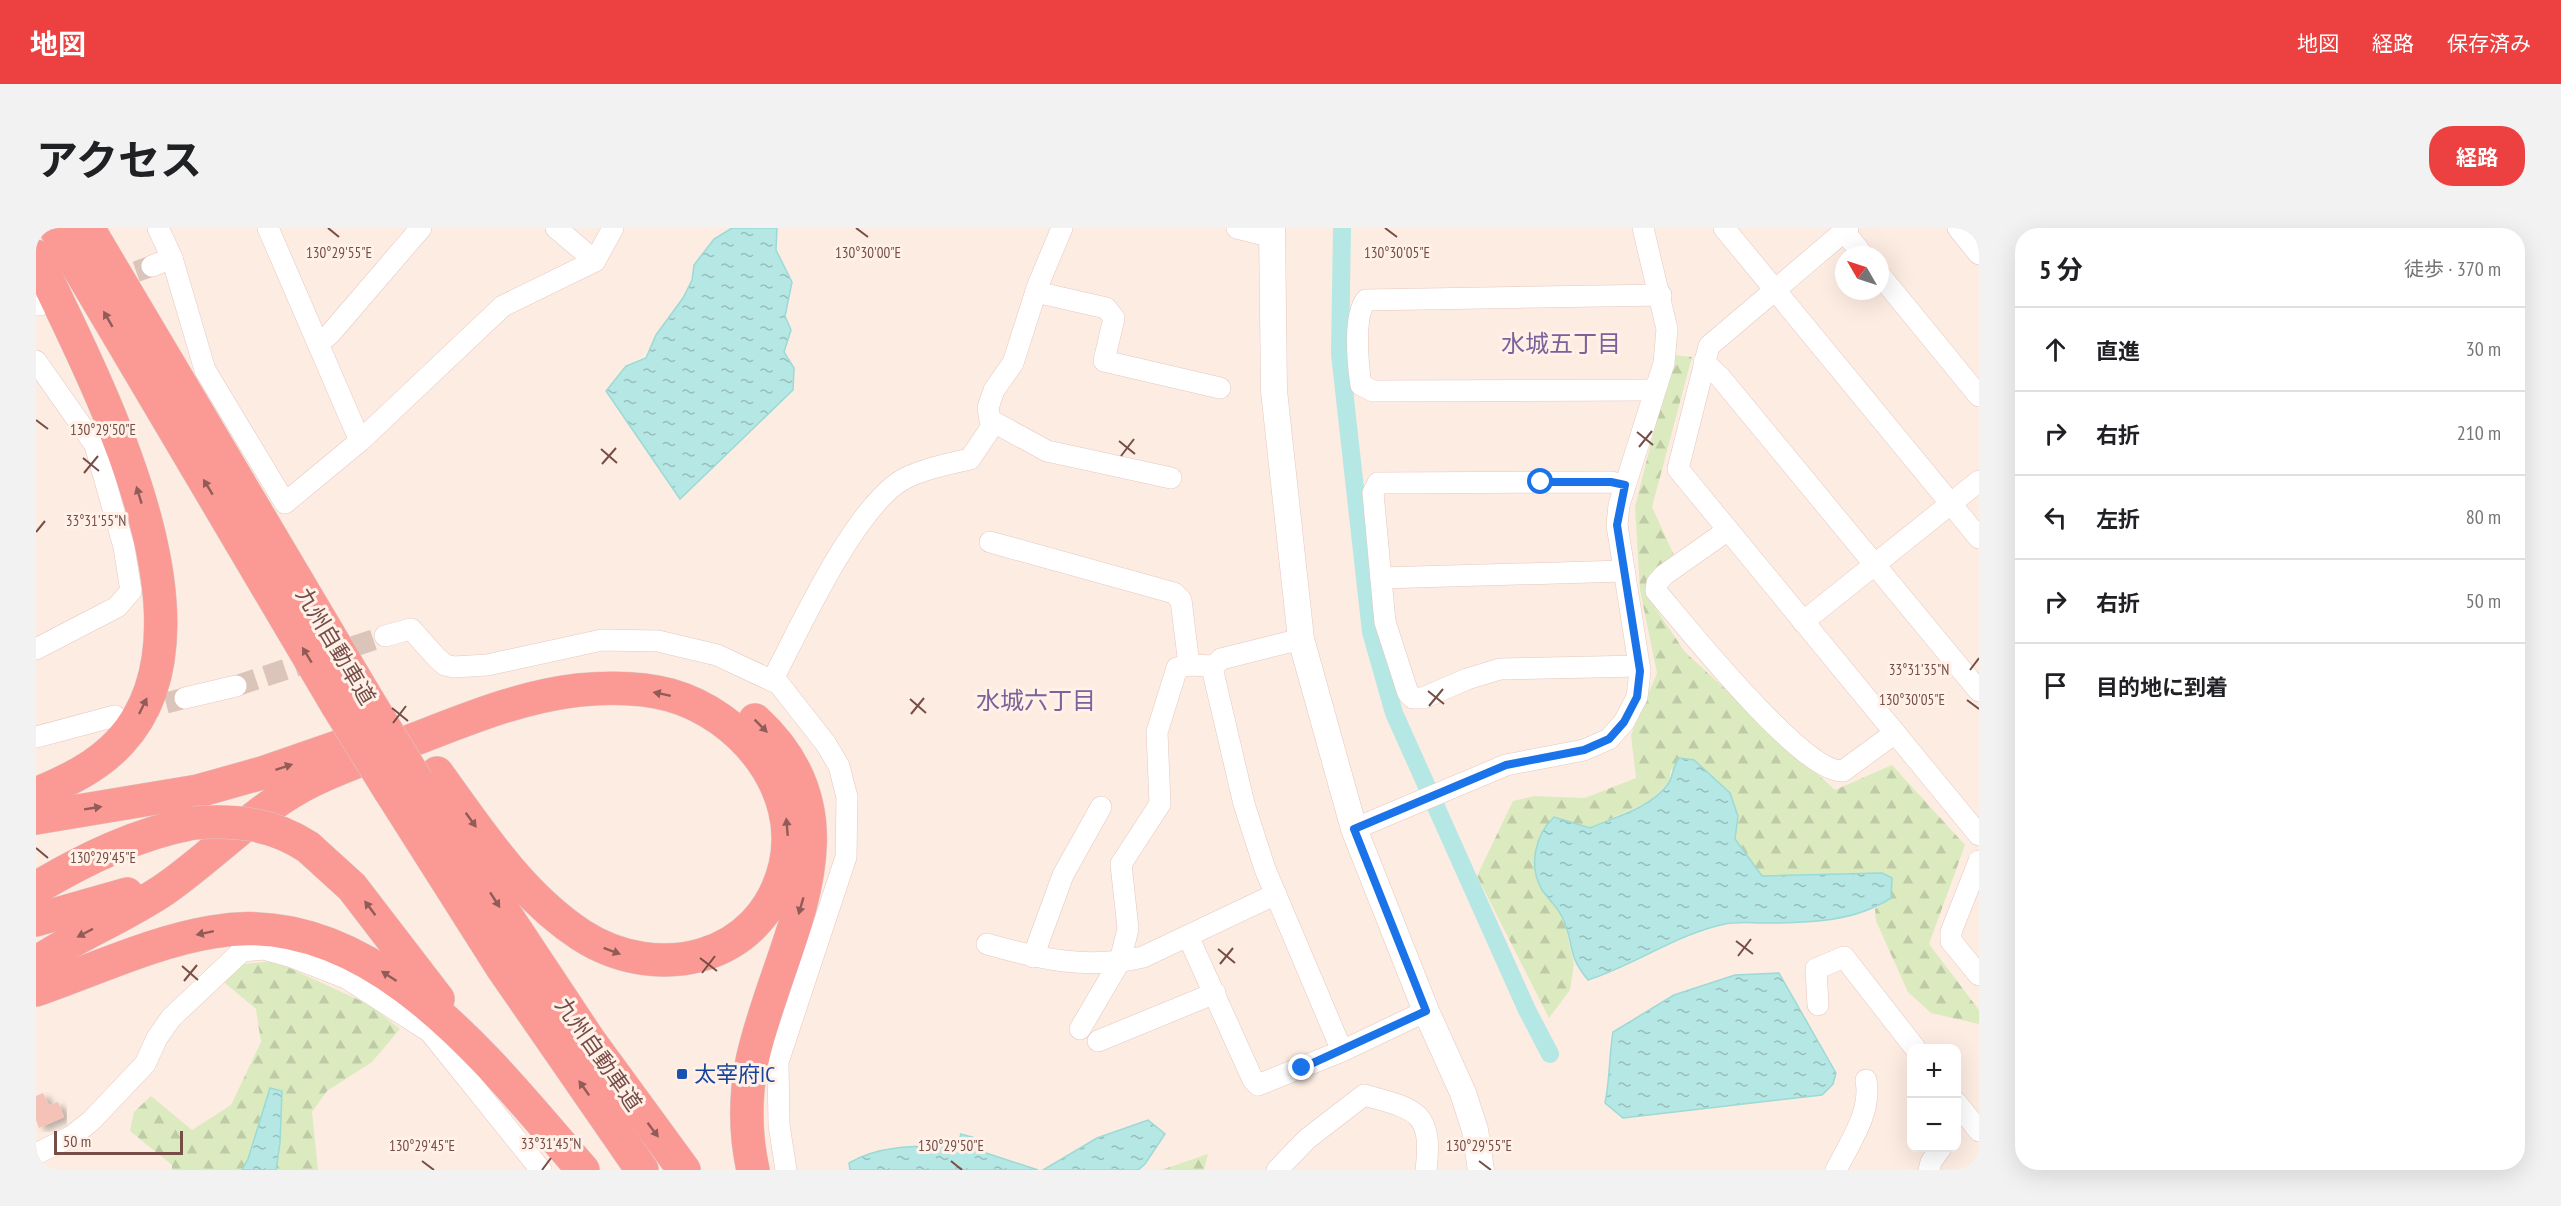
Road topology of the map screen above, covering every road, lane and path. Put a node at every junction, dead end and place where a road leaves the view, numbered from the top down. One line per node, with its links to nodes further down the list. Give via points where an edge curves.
1 (55, 228): 53 (highway, 九州自動車道, one-way to 1)
2 (88, 228): 53 (highway, 九州自動車道)
3 (158, 228): 18 (street)
4 (421, 228): 25 (street)
5 (556, 228): 19 (street)
6 (613, 228): 19 (street)
7 (1062, 228): 23 (street)
8 (1237, 228): 14 (street)
9 (1643, 228): 24 (street)
10 (1724, 228): 22 (street)
11 (1958, 228): 16 (street)
12 (1846, 230): 15 (street); 22 (street)
13 (273, 231): 25 (street)
14 (1273, 233): 45 (street, via 1274,390)
15 (1857, 246)
16 (1979, 254)
17 (36, 256): 59 (highway, one-way to 17, via 87,770 122,740 134,723 152,684 159,617 155,561 134,480 90,370)
18 (172, 258): 20 (street); 32 (street, via 205,370 285,503)
19 (595, 261): 32 (street, via 503,306)
20 (152, 266)
21 (1889, 286): 30 (street)
22 (1774, 289): 27 (street, via 1712,341); 36 (street)
23 (1036, 292): 28 (street, via 1106,308 1114,318 1104,361); 31 (street, via 1013,363 994,390 988,408)
24 (1661, 295): 29 (street, via 1667,329 1664,363); 29 (street, via 1366,300 1358,327 1361,385 1373,391)
25 (318, 344): 32 (street)
26 (36, 361): 46 (street, via 95,445 124,547 131,591 117,608)
27 (1704, 362): 37 (street, via 1678,469); 40 (street)
28 (1220, 388)
29 (1655, 390): 35 (street)
30 (1979, 396)
31 (994, 423): 33 (street, via 1047,451); 50 (street, via 970,459 896,484 861,521)
32 (360, 441)
33 (1171, 478)
34 (1979, 482): 36 (street)
35 (1625, 485): 41 (street, via 1617,525); 42 (street, via 1378,483 1373,493)
36 (1951, 504): 38 (street); 40 (street)
37 (1728, 530): 43 (street); 56 (street, via 1664,575 1656,591 1727,675 1802,750 1834,772 1843,771)
38 (1979, 538)
39 (990, 542): 47 (street, via 1174,593 1181,600)
40 (1875, 565): 43 (street); 52 (street)
41 (1624, 571): 42 (street); 49 (street)
42 (1381, 578): 49 (street, via 1389,639 1413,698 1423,698 1500,669)
43 (1803, 622): 56 (street)
44 (385, 636): 50 (street, via 411,629 446,665 462,667 602,640 658,641 717,655)
45 (1301, 639): 48 (street, via 1221,659); 62 (street)
46 (36, 649)
47 (1189, 664): 48 (street); 72 (street, via 1178,668 1157,732 1160,804 1121,864 1128,929)
48 (1214, 666): 67 (street, via 1244,804)
49 (1640, 666): 62 (street, via 1637,697 1624,722 1609,739 1584,750 1506,765)
50 (773, 679): 94 (street, via 826,744 839,766 847,797 846,857 777,1073)
51 (236, 686): 54 (street)
52 (1979, 691)
53 (361, 694): 58 (highway, 九州自動車道, bridge)
54 (185, 698)
55 (115, 716): 57 (street)
56 (1895, 734): 63 (street)
57 (36, 737)
58 (414, 782): 64 (highway, one-way to 64, via 581,935 603,948 642,960 686,960 727,944 764,910 785,866 788,841 780,795 756,751 739,734 695,705 640,689 577,690 515,702 322,776 298,788); 91 (highway, 九州自動車道, one-way to 58, via 501,966); 92 (highway, 九州自動車道, one-way to 92, via 589,1040)
59 (36, 794)
60 (1101, 807): 71 (street, via 1063,875)
61 (36, 818): 93 (highway, one-way to 93, via 232,783 299,762 483,692 565,671 641,668 676,675 715,691 757,722 790,760 801,782 811,831 806,886 751,1071 747,1126)
62 (1354, 829): 78 (street)
63 (1979, 835)
64 (221, 843): 68 (highway, via 186,866 130,893); 73 (highway, one-way to 73, via 164,890)
65 (1979, 861): 74 (street, via 1951,941)
66 (36, 888): 83 (highway, one-way to 66, bridge, via 359,895 308,847 277,830 235,822 170,828 117,846)
67 (1276, 894): 69 (street); 82 (street)
68 (36, 920)
69 (1188, 936): 72 (street, via 1143,957); 76 (street)
70 (987, 944): 71 (street)
71 (1033, 957): 72 (street, via 1088,964)
72 (1120, 961): 79 (street)
73 (36, 963)
74 (1979, 975)
75 (36, 990): 83 (highway, one-way to 75, via 450,1025 396,981 349,953 298,933 241,928 205,933)
76 (1215, 993): 80 (street); 82 (street, via 1252,1080 1258,1085)
77 (1818, 1005): 81 (street, via 1816,969 1844,957)
78 (1426, 1011): 82 (street); 97 (street, via 1463,1092 1475,1130)
79 (1080, 1029)
80 (1098, 1041)
81 (1912, 1044)
82 (1342, 1051)
83 (496, 1070): 90 (highway)
84 (1866, 1080): 98 (street, via 1868,1094 1862,1117)
85 (1961, 1112): 86 (street)
86 (1969, 1128)
87 (1938, 1152): 99 (street)
88 (36, 1154): 89 (street, via 72,1136 91,1121 145,1064 171,1018 242,951 256,949 292,957 346,978 430,1032)
89 (541, 1170)
90 (583, 1170)
91 (642, 1170)
92 (684, 1170)
93 (753, 1170)
94 (786, 1170)
95 (1277, 1170): 96 (street, via 1307,1139 1364,1095 1418,1115 1426,1126 1429,1141)
96 (1426, 1170)
97 (1480, 1170)
98 (1836, 1170)
99 (1929, 1170)

